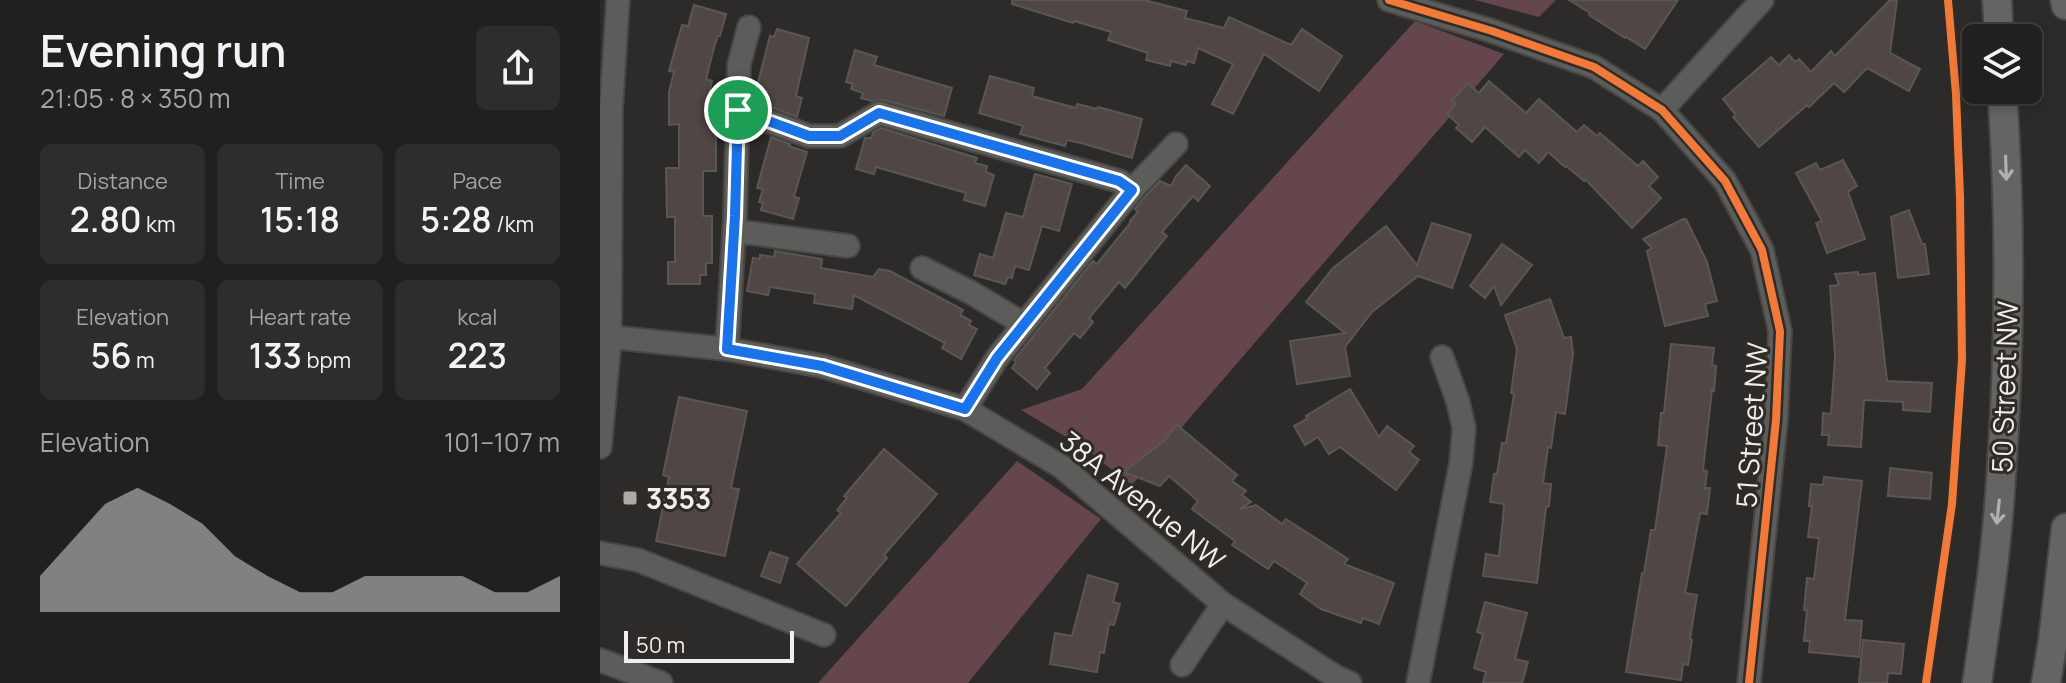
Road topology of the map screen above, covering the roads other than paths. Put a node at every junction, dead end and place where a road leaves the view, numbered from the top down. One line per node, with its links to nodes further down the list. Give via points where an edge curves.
1 (618, 0): 8 (street)
2 (1389, 0): 10 (street, 51 Street NW, via 1594,67)
3 (1762, 0): 10 (street)
4 (1997, 0): 5 (main road)
5 (1998, 24)
6 (749, 27): 9 (street, via 739,65)
7 (2003, 104): 34 (main road, 50 Street NW, one-way to 34, via 2008,342 2001,481)
8 (606, 107): 16 (street)
9 (738, 110): 12 (street, via 809,136 840,136 879,113 1119,181); 13 (street)
10 (1662, 110): 33 (street, 51 Street NW, via 1725,181 1762,250 1780,331)
11 (1176, 144): 12 (street)
12 (1132, 190): 17 (street)
13 (734, 231): 14 (street); 19 (street)
14 (848, 246)
15 (922, 268): 17 (street)
16 (605, 269): 18 (street)
17 (1024, 324): 21 (street)
18 (610, 337): 19 (street, 38A Avenue NW); 22 (street)
19 (727, 349): 21 (street, 38A Avenue NW, via 822,366)
20 (1442, 357): 32 (street, via 1464,428)
21 (965, 409): 26 (street, 38A Avenue NW, via 1062,467)
22 (600, 440): 23 (street)
23 (600, 447)
24 (2066, 528): 35 (main road)
25 (600, 553): 27 (street, via 638,560)
26 (1223, 604): 29 (street, 38A Avenue NW); 31 (street, 38A Avenue NW)
27 (824, 635)
28 (600, 660): 30 (street)
29 (1182, 665)
30 (658, 683)
31 (1350, 683)
32 (1418, 683)
33 (1749, 683)
34 (1977, 683)
35 (2046, 683)

